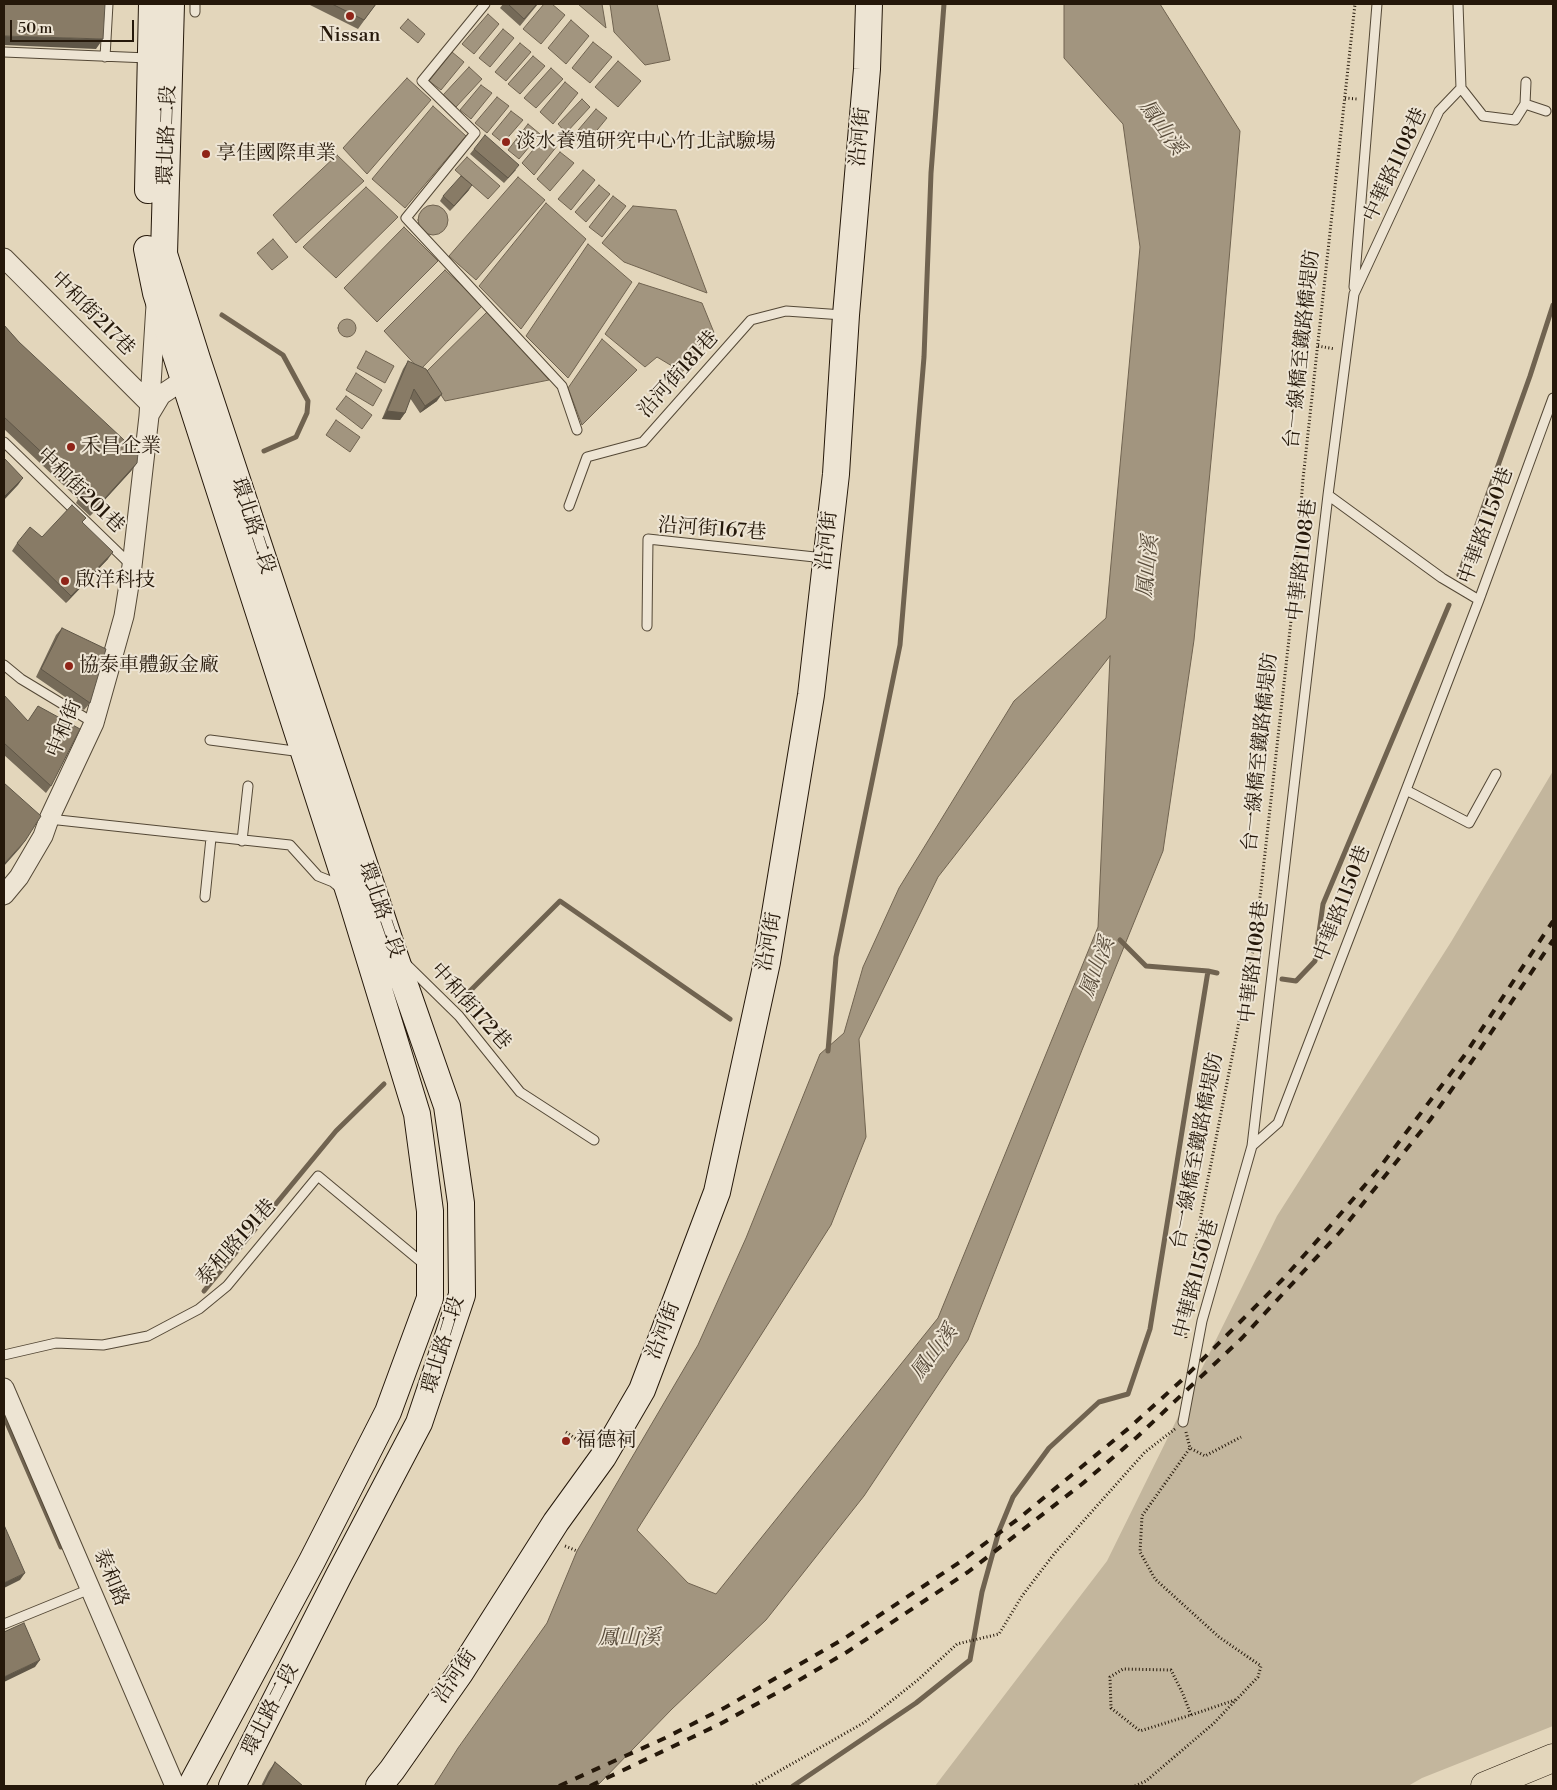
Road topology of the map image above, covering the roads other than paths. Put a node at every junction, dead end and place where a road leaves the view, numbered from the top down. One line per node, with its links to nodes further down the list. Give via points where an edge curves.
1 (108, 4): 9 (lane)
2 (152, 4): 10 (street, 環北路二段)
3 (485, 4): 22 (lane, via 422,81 475,133 406,218 562,386)
4 (869, 4): 17 (street, 沿河街, via 867,69)
5 (1377, 4): 16 (lane)
6 (1458, 4): 12 (lane)
7 (187, 7): 18 (street, 環北路二段, via 164,254)
8 (4, 52): 9 (lane)
9 (105, 57): 10 (lane)
10 (151, 58): 18 (street, 環北路二段, via 146,254)
11 (1526, 82): 13 (lane)
12 (1461, 88): 13 (lane, via 1483,116 1515,120); 16 (lane, 中華路1108巷, via 1439,111)
13 (1525, 104): 14 (lane)
14 (1546, 111)
15 (4, 258): 21 (street, 中和街217巷)
16 (1354, 294): 24 (lane, 中華路1108巷)
17 (846, 315): 25 (lane, 沿河街181巷, via 786,311 751,320 643,442 587,458); 26 (street, 沿河街, via 836,474)
18 (175, 358): 19 (street, 環北路二段); 21 (street, 中和街); 43 (street, 環北路二段)
19 (184, 381): 21 (street, 中和街, via 161,395); 33 (street, 環北路二段)
20 (1553, 398): 28 (lane, 中華路1150巷)
21 (149, 410): 27 (street, 中和街)
22 (577, 430)
23 (4, 442): 27 (lane, 中和街201巷)
24 (1328, 495): 28 (lane, via 1442,578); 45 (lane, 中華路1108巷)
25 (569, 506)
26 (826, 558): 29 (lane, 沿河街167巷, via 648,539); 56 (street, 沿河街, via 811,695 767,962 717,1192 642,1390 604,1457 556,1522 460,1673)
27 (132, 566): 31 (street, 中和街, via 124,616)
28 (1479, 600): 36 (lane, 中華路1150巷)
29 (647, 626)
30 (4, 666): 31 (lane)
31 (94, 724): 37 (street, 中和街)
32 (210, 740): 33 (lane)
33 (304, 752): 42 (street, 環北路二段)
34 (1496, 774): 36 (lane, via 1469,823)
35 (248, 786): 39 (lane)
36 (1406, 790): 45 (lane, 中華路1150巷, via 1278,1123)
37 (49, 818): 38 (lane, 中和街172巷); 40 (street, 中和街, via 43,836 19,877)
38 (211, 838): 39 (lane, 中和街172巷); 41 (lane)
39 (242, 841): 42 (lane, 中和街172巷, via 290,845 318,876 333,882)
40 (4, 894)
41 (205, 896)
42 (351, 898): 43 (lane, 中和街172巷); 46 (street, 環北路二段, via 418,1114 430,1211)
43 (393, 950): 44 (lane, 中和街172巷, via 459,1016 520,1092); 55 (street, 環北路二段, via 447,1106 461,1203 462,1295 419,1423)
44 (594, 1140)
45 (1252, 1146): 49 (lane, 中華路1150巷, via 1202,1321)
46 (430, 1269): 47 (lane, 泰和路191巷, via 318,1176 227,1286 199,1310 148,1336 103,1345 56,1343); 54 (street, 環北路二段, via 430,1298 388,1412 312,1562)
47 (4, 1355)
48 (4, 1388): 50 (street, 泰和路)
49 (1183, 1422)
50 (90, 1589): 51 (lane); 53 (street, 泰和路)
51 (4, 1624)
52 (1553, 1758): 57 (highway)
53 (175, 1786)
54 (191, 1786)
55 (232, 1786)
56 (379, 1786)
57 (1485, 1786)

